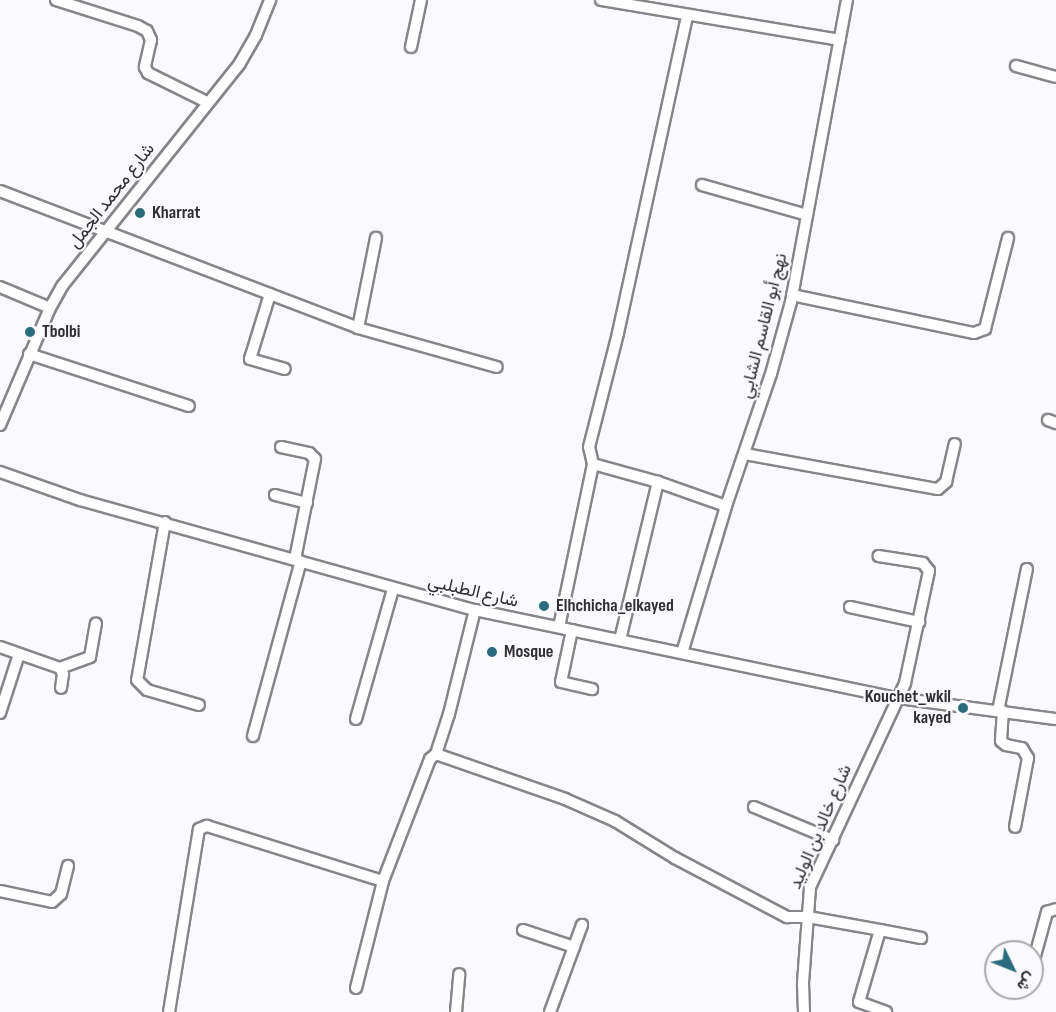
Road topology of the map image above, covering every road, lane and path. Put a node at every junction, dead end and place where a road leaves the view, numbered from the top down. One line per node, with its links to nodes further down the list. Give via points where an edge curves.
1 (56, 0): 11 (street, via 147,31 151,40 145,68 148,73)
2 (270, 0): 11 (street, شارع محمد الجمل, via 240,63)
3 (421, 0): 8 (street)
4 (601, 0): 6 (street)
5 (847, 0): 7 (street, نهج أبو القاسم الشابي)
6 (687, 16): 7 (street); 32 (street, via 618,333 589,447)
7 (840, 40): 14 (street, نهج أبو القاسم الشابي)
8 (411, 47)
9 (1016, 66): 10 (street)
10 (1056, 76)
11 (207, 102): 15 (street, شارع محمد الجمل)
12 (702, 185): 14 (street)
13 (0, 191): 15 (street)
14 (807, 215): 20 (street, نهج أبو القاسم الشابي)
15 (109, 231): 19 (street); 21 (street, شارع محمد الجمل, via 63,285)
16 (376, 238): 22 (street)
17 (1008, 238): 20 (street, via 985,329 974,333)
18 (0, 287): 21 (street)
19 (270, 294): 22 (street); 25 (street, via 250,359)
20 (792, 295): 31 (street, نهج أبو القاسم الشابي)
21 (50, 308): 23 (street, شارع محمد الجمل)
22 (358, 328): 24 (street)
23 (29, 354): 26 (street); 27 (street, شارع محمد الجمل)
24 (497, 367)
25 (285, 369)
26 (189, 406)
27 (3, 413): 28 (street, شارع محمد الجمل)
28 (0, 425)
29 (955, 444): 31 (street, via 946,482 938,489)
30 (280, 447): 36 (street, via 309,453 315,459)
31 (745, 454): 37 (street, نهج أبو القاسم الشابي)
32 (593, 464): 34 (street); 47 (street)
33 (0, 472): 38 (street, شارع الطبلبي, via 80,500)
34 (658, 482): 37 (street); 49 (street)
35 (275, 495): 36 (street)
36 (307, 503): 40 (street)
37 (726, 506): 51 (street, نهج أبو القاسم الشابي)
38 (165, 522): 40 (street, شارع الطبلبي); 57 (street, via 137,680 147,690)
39 (879, 556): 45 (street, شارع خالد بن الوليد, via 927,566)
40 (298, 560): 42 (street, شارع الطبلبي); 62 (street)
41 (1027, 569): 58 (street)
42 (393, 589): 44 (street, شارع الطبلبي); 60 (street)
43 (850, 607): 45 (street)
44 (475, 610): 47 (street, شارع الطبلبي); 63 (street)
45 (919, 622): 56 (street, شارع خالد بن الوليد)
46 (96, 624): 53 (street, via 90,657)
47 (559, 627): 48 (street, شارع الطبلبي)
48 (572, 630): 49 (street, شارع الطبلبي); 55 (street, via 561,682)
49 (620, 640): 51 (street, شارع الطبلبي)
50 (0, 647): 52 (street)
51 (682, 653): 56 (street, شارع الطبلبي)
52 (19, 654): 53 (street); 59 (street)
53 (60, 668): 54 (street)
54 (61, 688)
55 (592, 689)
56 (898, 698): 58 (street, شارع الطبلبي); 66 (street, شارع خالد بن الوليد)
57 (199, 705)
58 (1001, 711): 61 (street, شارع الطبلبي); 65 (street, via 1001,741 1006,746 1022,748 1028,758)
59 (0, 713)
60 (356, 719)
61 (1056, 719)
62 (253, 736)
63 (436, 754): 68 (street, via 430,759); 71 (street, via 565,799 615,821 773,912)
64 (754, 807): 66 (street)
65 (1015, 828)
66 (833, 840): 71 (street, شارع خالد بن الوليد, via 810,887)
67 (68, 866): 69 (street, via 61,894 52,902)
68 (383, 881): 79 (street); 80 (street, via 207,826 199,829)
69 (0, 891)
70 (1056, 909): 76 (street, via 1047,912)
71 (808, 917): 74 (street); 83 (street, شارع خالد بن الوليد)
72 (582, 924): 77 (street)
73 (523, 930): 77 (street)
74 (880, 930): 75 (street); 84 (street, via 859,1002)
75 (921, 938)
76 (1039, 940)
77 (574, 947): 82 (street)
78 (459, 974): 81 (street)
79 (356, 988)
80 (169, 1012)
81 (456, 1012)
82 (550, 1012)
83 (804, 1012)
84 (886, 1012)

